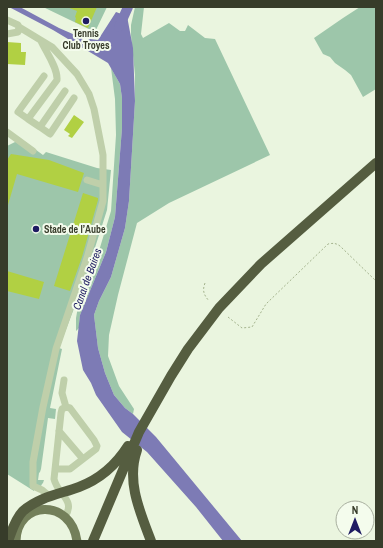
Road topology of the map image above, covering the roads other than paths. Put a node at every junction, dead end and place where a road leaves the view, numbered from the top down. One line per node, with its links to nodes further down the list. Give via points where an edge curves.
1 (7, 20): 2 (lane, via 18,24)
2 (19, 27): 3 (lane, via 18,32); 4 (lane)
3 (7, 34)
4 (41, 41): 8 (lane, via 58,75); 14 (lane, via 52,46 67,62 90,94 103,155)
5 (44, 76): 8 (lane, via 18,112)
6 (65, 91): 9 (lane)
7 (74, 98): 9 (lane, via 50,134)
8 (28, 119): 9 (lane)
9 (40, 127)
10 (7, 132): 11 (lane)
11 (33, 151)
12 (376, 163): 17 (highway, via 261,264 225,302 188,349 160,394)
13 (87, 180): 14 (lane)
14 (103, 185): 23 (lane, via 103,201 87,258 56,349 33,462 33,486)
15 (64, 380): 16 (lane, via 62,394)
16 (66, 407): 18 (lane, via 62,409); 20 (lane, via 70,408 97,446)
17 (148, 420): 19 (highway); 19 (highway)
18 (59, 431): 20 (lane); 21 (lane)
19 (132, 448): 22 (highway, via 98,477 79,487); 25 (highway); 31 (highway, via 135,495)
20 (83, 459): 21 (lane, via 70,469)
21 (55, 469): 22 (lane, via 55,486)
22 (60, 492): 23 (highway); 24 (lane, via 69,505)
23 (49, 496): 26 (highway, via 22,512)
24 (65, 517): 27 (main road, via 58,511 49,509 32,513 22,521); 28 (main road, via 71,523)
25 (103, 519): 29 (highway); 30 (highway)
26 (8, 541)
27 (16, 541)
28 (77, 541)
29 (93, 541)
30 (96, 541)
31 (150, 541)

